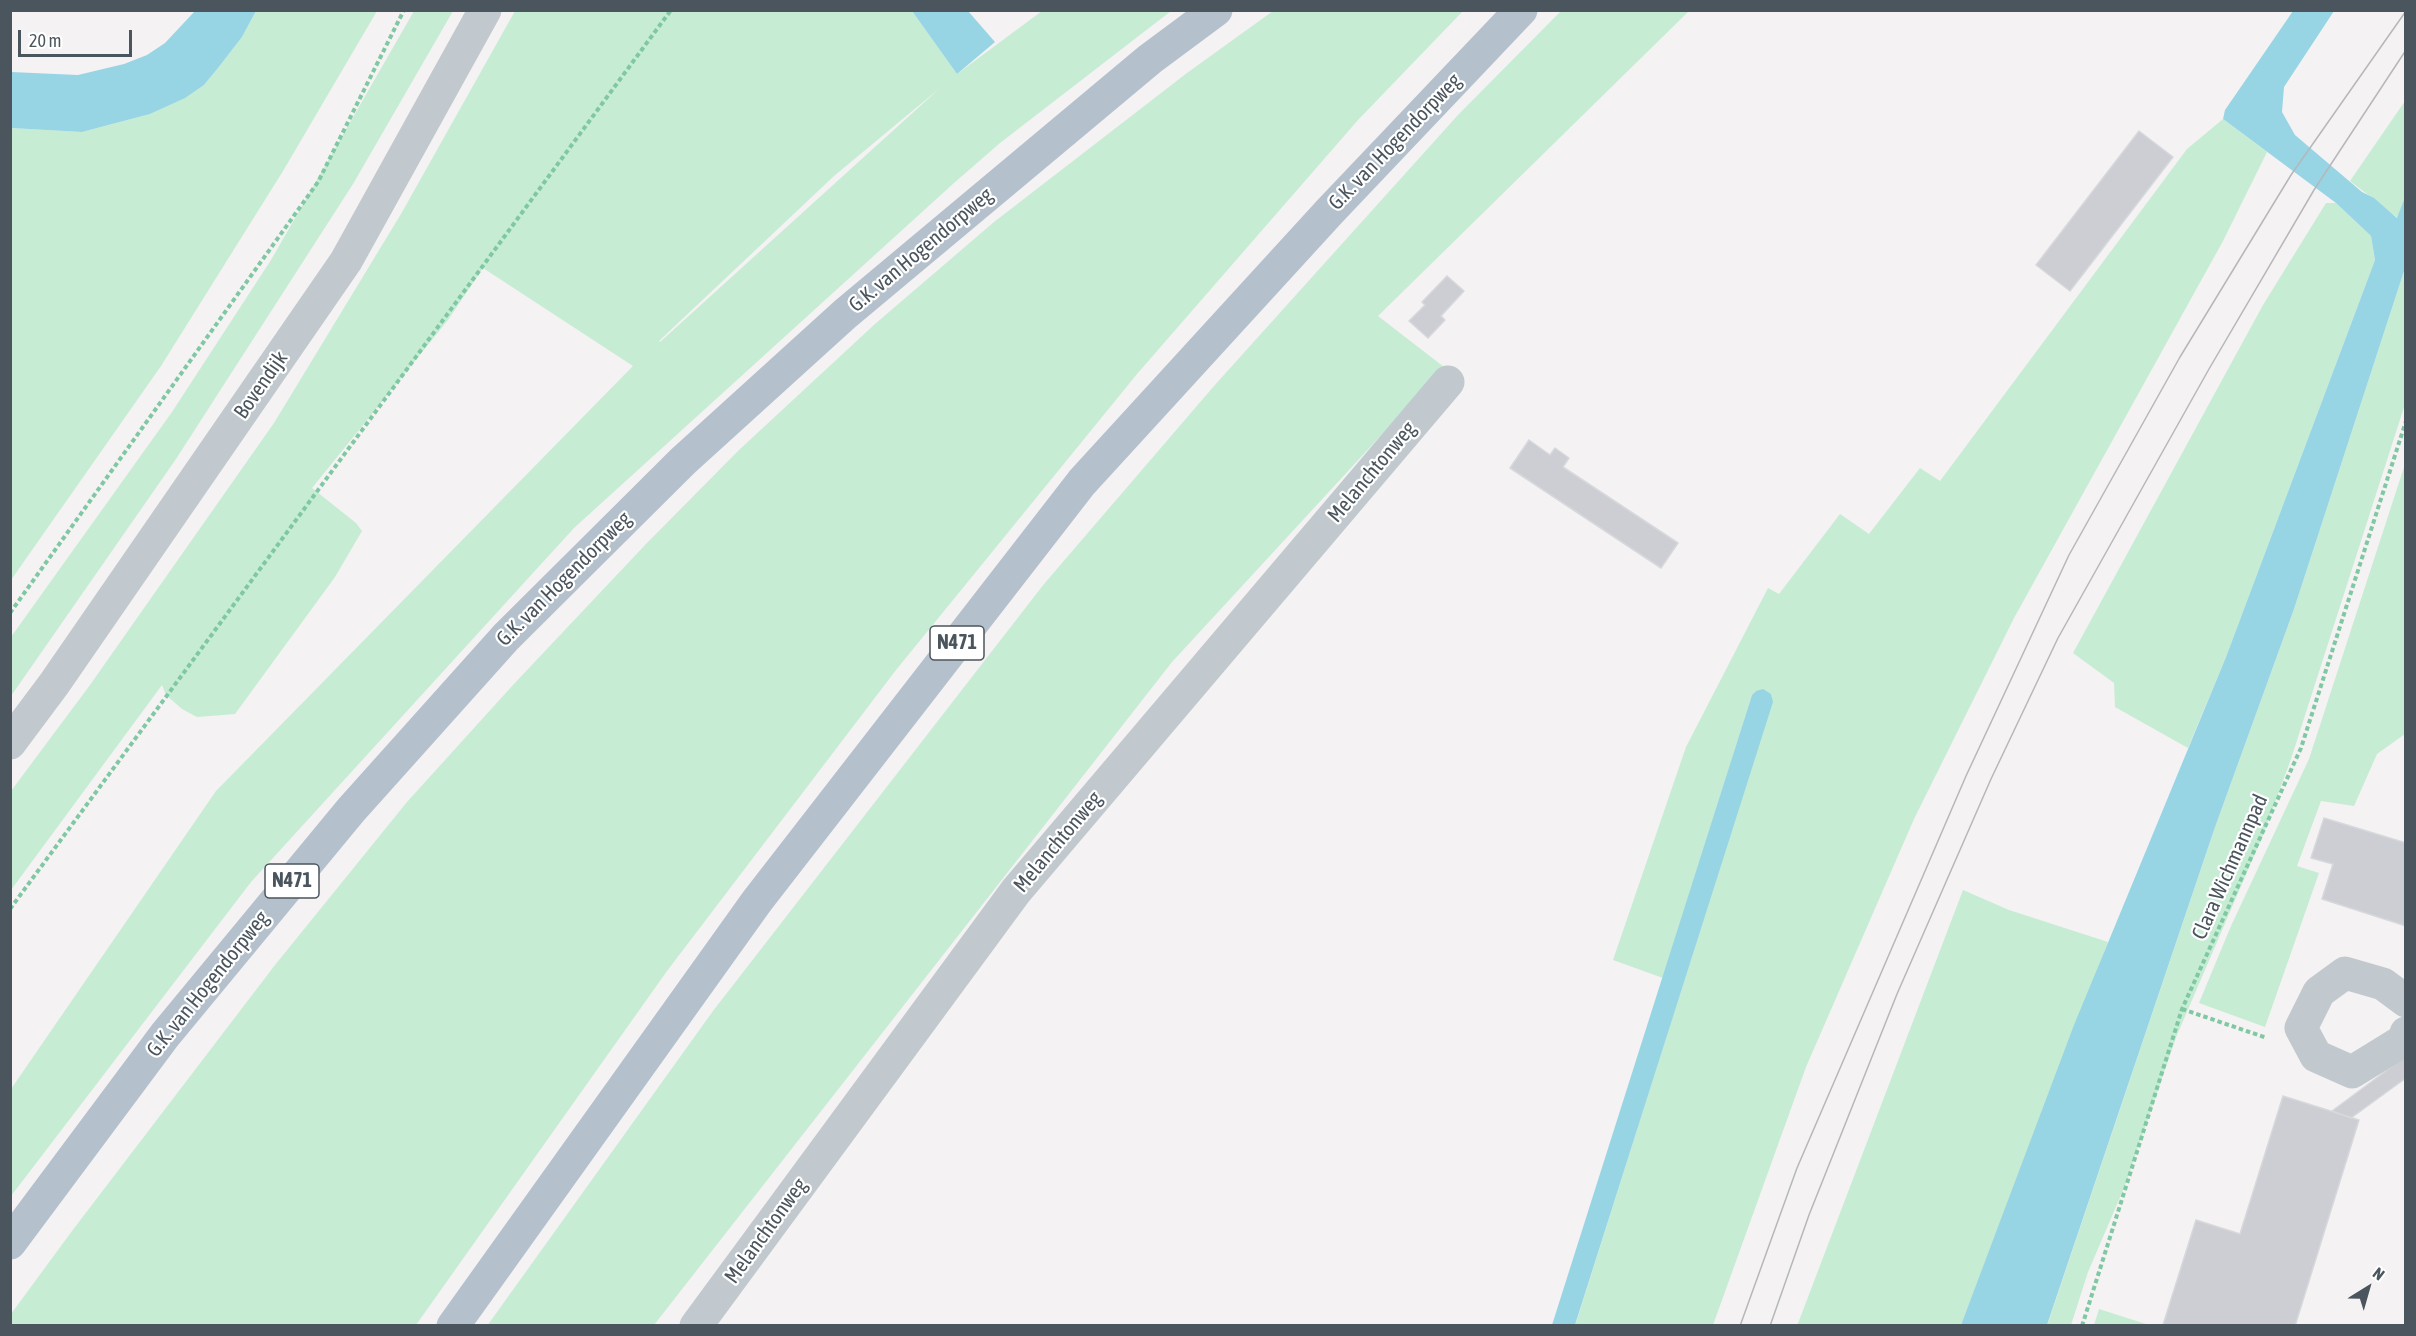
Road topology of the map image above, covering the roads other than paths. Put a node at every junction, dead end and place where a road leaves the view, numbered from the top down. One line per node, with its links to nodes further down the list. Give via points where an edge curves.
1 (485, 10): 5 (street, Bovendijk, via 346,261)
2 (1216, 10): 8 (main road, G.K. van Hogendorpweg / N471, via 1150,59 845,314 683,461 506,637 351,810 172,1026)
3 (1521, 10): 9 (main road, G.K. van Hogendorpweg / N471, via 1082,482 757,901)
4 (1448, 382): 10 (street, Melanchtonweg, via 1016,891)
5 (10, 743)
6 (2406, 1001): 7 (street, via 2383,984 2345,973 2319,992 2301,1028 2316,1056 2352,1072)
7 (2405, 1039)
8 (10, 1243)
9 (453, 1326)
10 (696, 1326)

